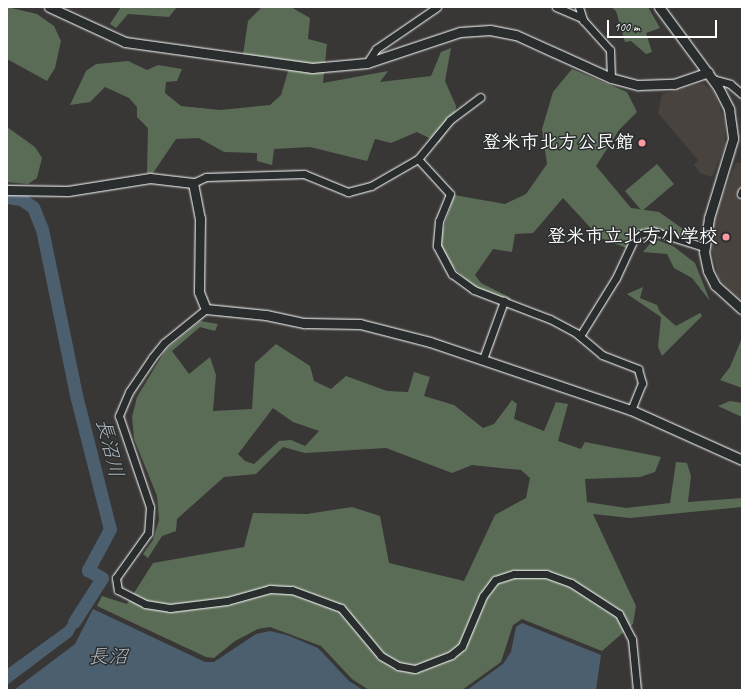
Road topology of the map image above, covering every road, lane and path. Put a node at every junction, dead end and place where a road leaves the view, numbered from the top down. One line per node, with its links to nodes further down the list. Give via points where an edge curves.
1 (49, 7): 7 (street, via 103,34 149,47 312,68)
2 (437, 7): 7 (street, via 376,49)
3 (556, 7): 6 (street)
4 (579, 7): 6 (street)
5 (659, 7): 8 (street)
6 (582, 18): 9 (street, via 610,50)
7 (367, 63): 9 (street, via 460,32 490,30 516,35)
8 (710, 76): 9 (street, via 661,86 638,85); 10 (street, via 730,84); 15 (street, via 729,109 733,139 709,218)
9 (611, 78)
10 (742, 94)
11 (480, 97): 12 (street, via 450,120)
12 (418, 159): 13 (street, via 371,186 348,192 304,174 206,177); 16 (street, via 450,194 437,229 437,246 444,263 474,290)
13 (193, 184): 14 (street, via 150,178 68,191); 17 (street, via 200,218 199,292)
14 (7, 190)
15 (704, 247): 18 (street, via 708,271 715,285); 19 (street, via 653,231 636,235 616,278)
16 (504, 301): 19 (street, via 550,319); 20 (street)
17 (206, 309): 20 (street, via 266,315 306,324 360,324); 23 (street, via 156,353 139,375 119,416 150,514 148,533 116,578 118,590 145,604 170,608 228,601 270,589 292,590 341,608 381,656 398,666 415,669 451,655 462,646 483,596 495,580 514,574 546,574 572,583 619,614 632,639)
18 (742, 309)
19 (580, 336): 21 (street, via 602,355 642,373 639,396)
20 (483, 359): 21 (street)
21 (631, 410): 22 (street)
22 (742, 460)
23 (637, 690)

